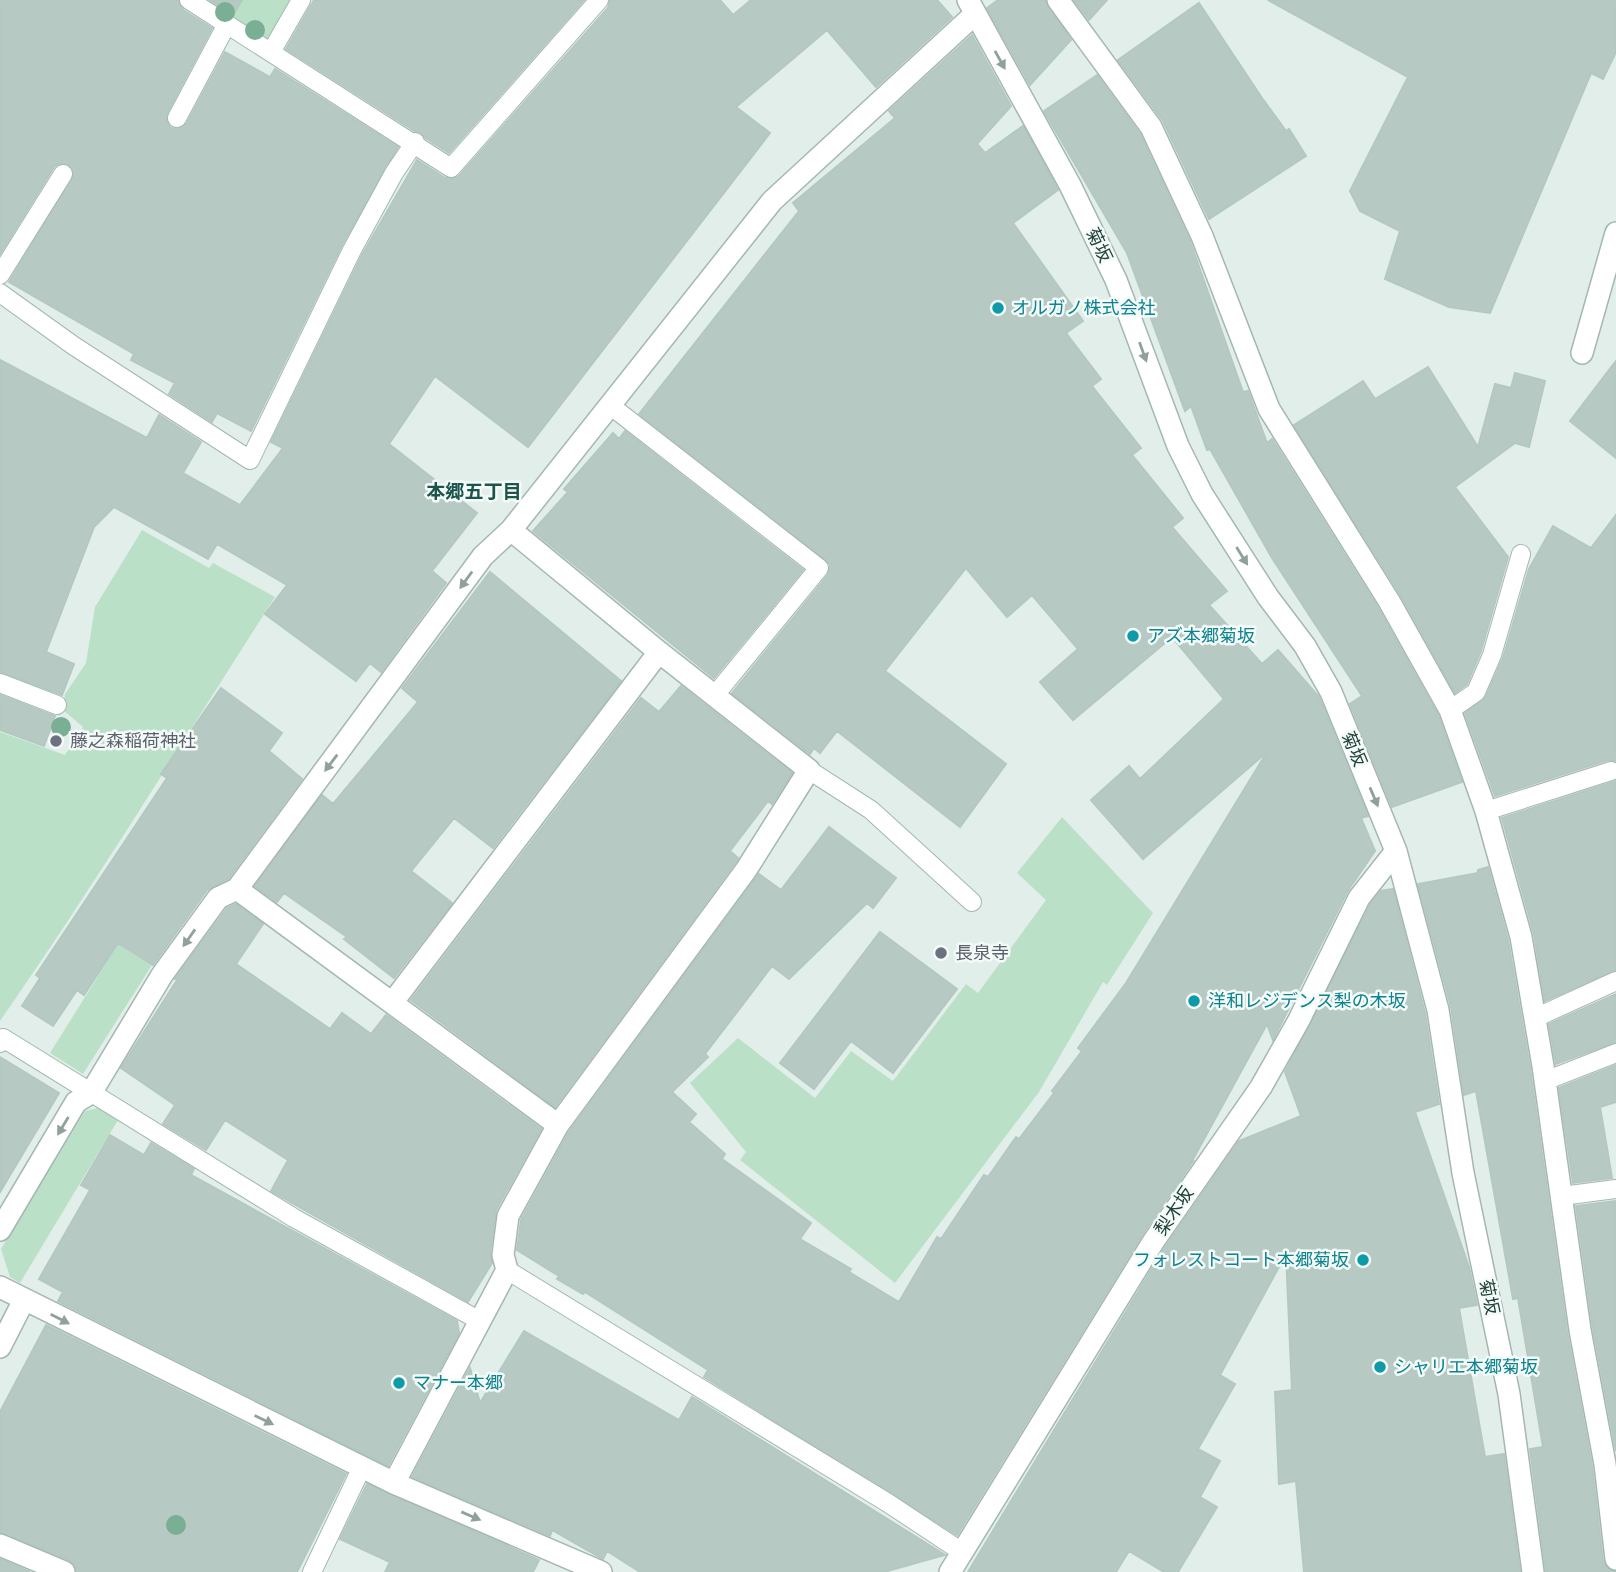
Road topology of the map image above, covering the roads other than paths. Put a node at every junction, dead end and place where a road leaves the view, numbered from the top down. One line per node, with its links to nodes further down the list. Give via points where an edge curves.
1 (189, 0): 6 (lane)
2 (301, 0): 7 (lane)
3 (599, 0): 9 (lane, via 451,168)
4 (1058, 0): 22 (street, via 1151,127 1202,236 1269,409 1389,601)
5 (971, 7): 15 (street, via 772,201); 26 (street, 菊坂, one-way to 26, via 1070,185 1116,280 1178,446 1202,494 1331,692)
6 (227, 24): 7 (lane); 8 (lane)
7 (271, 52): 9 (lane)
8 (177, 118)
9 (415, 142): 13 (lane, via 352,250 250,460)
10 (63, 174): 12 (lane)
11 (1616, 233): 14 (street)
12 (0, 275)
13 (0, 293)
14 (1582, 353)
15 (611, 406): 16 (street); 20 (lane, via 819,568)
16 (511, 530): 18 (street); 27 (street, one-way to 27, via 483,556)
17 (1521, 554): 22 (lane, via 1492,655 1476,692)
18 (659, 652): 20 (street); 30 (street)
19 (0, 683): 21 (lane)
20 (715, 695): 23 (street)
21 (57, 705)
22 (1450, 710): 25 (street)
23 (809, 770): 28 (lane, via 871,810); 36 (street, via 746,870)
24 (1611, 771): 25 (lane)
25 (1486, 811): 31 (street, via 1521,937)
26 (1396, 851): 48 (street, 梨木坂, via 1359,898 1261,1087 1153,1242); 55 (street, 菊坂, via 1438,1010 1463,1173 1509,1394)
27 (237, 889): 30 (street); 35 (street, one-way to 35, via 218,898 162,975)
28 (972, 902)
29 (1616, 981): 31 (lane)
30 (391, 1003): 36 (street)
31 (1535, 1018): 34 (street)
32 (0, 1043): 35 (lane, via 3,1038)
33 (1616, 1053): 34 (lane)
34 (1545, 1081): 38 (street)
35 (92, 1093): 39 (street, one-way to 39, via 76,1102); 43 (lane, via 294,1217)
36 (558, 1125): 40 (street, via 508,1216 503,1255)
37 (1616, 1189): 38 (lane)
38 (1562, 1196): 49 (street)
39 (0, 1230)
40 (507, 1270): 43 (street); 48 (lane)
41 (0, 1287): 42 (street)
42 (24, 1300): 44 (street); 45 (street, one-way to 45)
43 (480, 1321): 46 (street)
44 (0, 1347)
45 (362, 1467): 46 (street); 52 (lane)
46 (394, 1483): 53 (street, one-way to 53)
47 (0, 1545): 51 (street)
48 (962, 1552): 54 (street, 梨木坂)
49 (1616, 1552): 50 (street)
50 (1616, 1559)
51 (64, 1572)
52 (312, 1572)
53 (601, 1572)
54 (950, 1572)
55 (1533, 1572)

